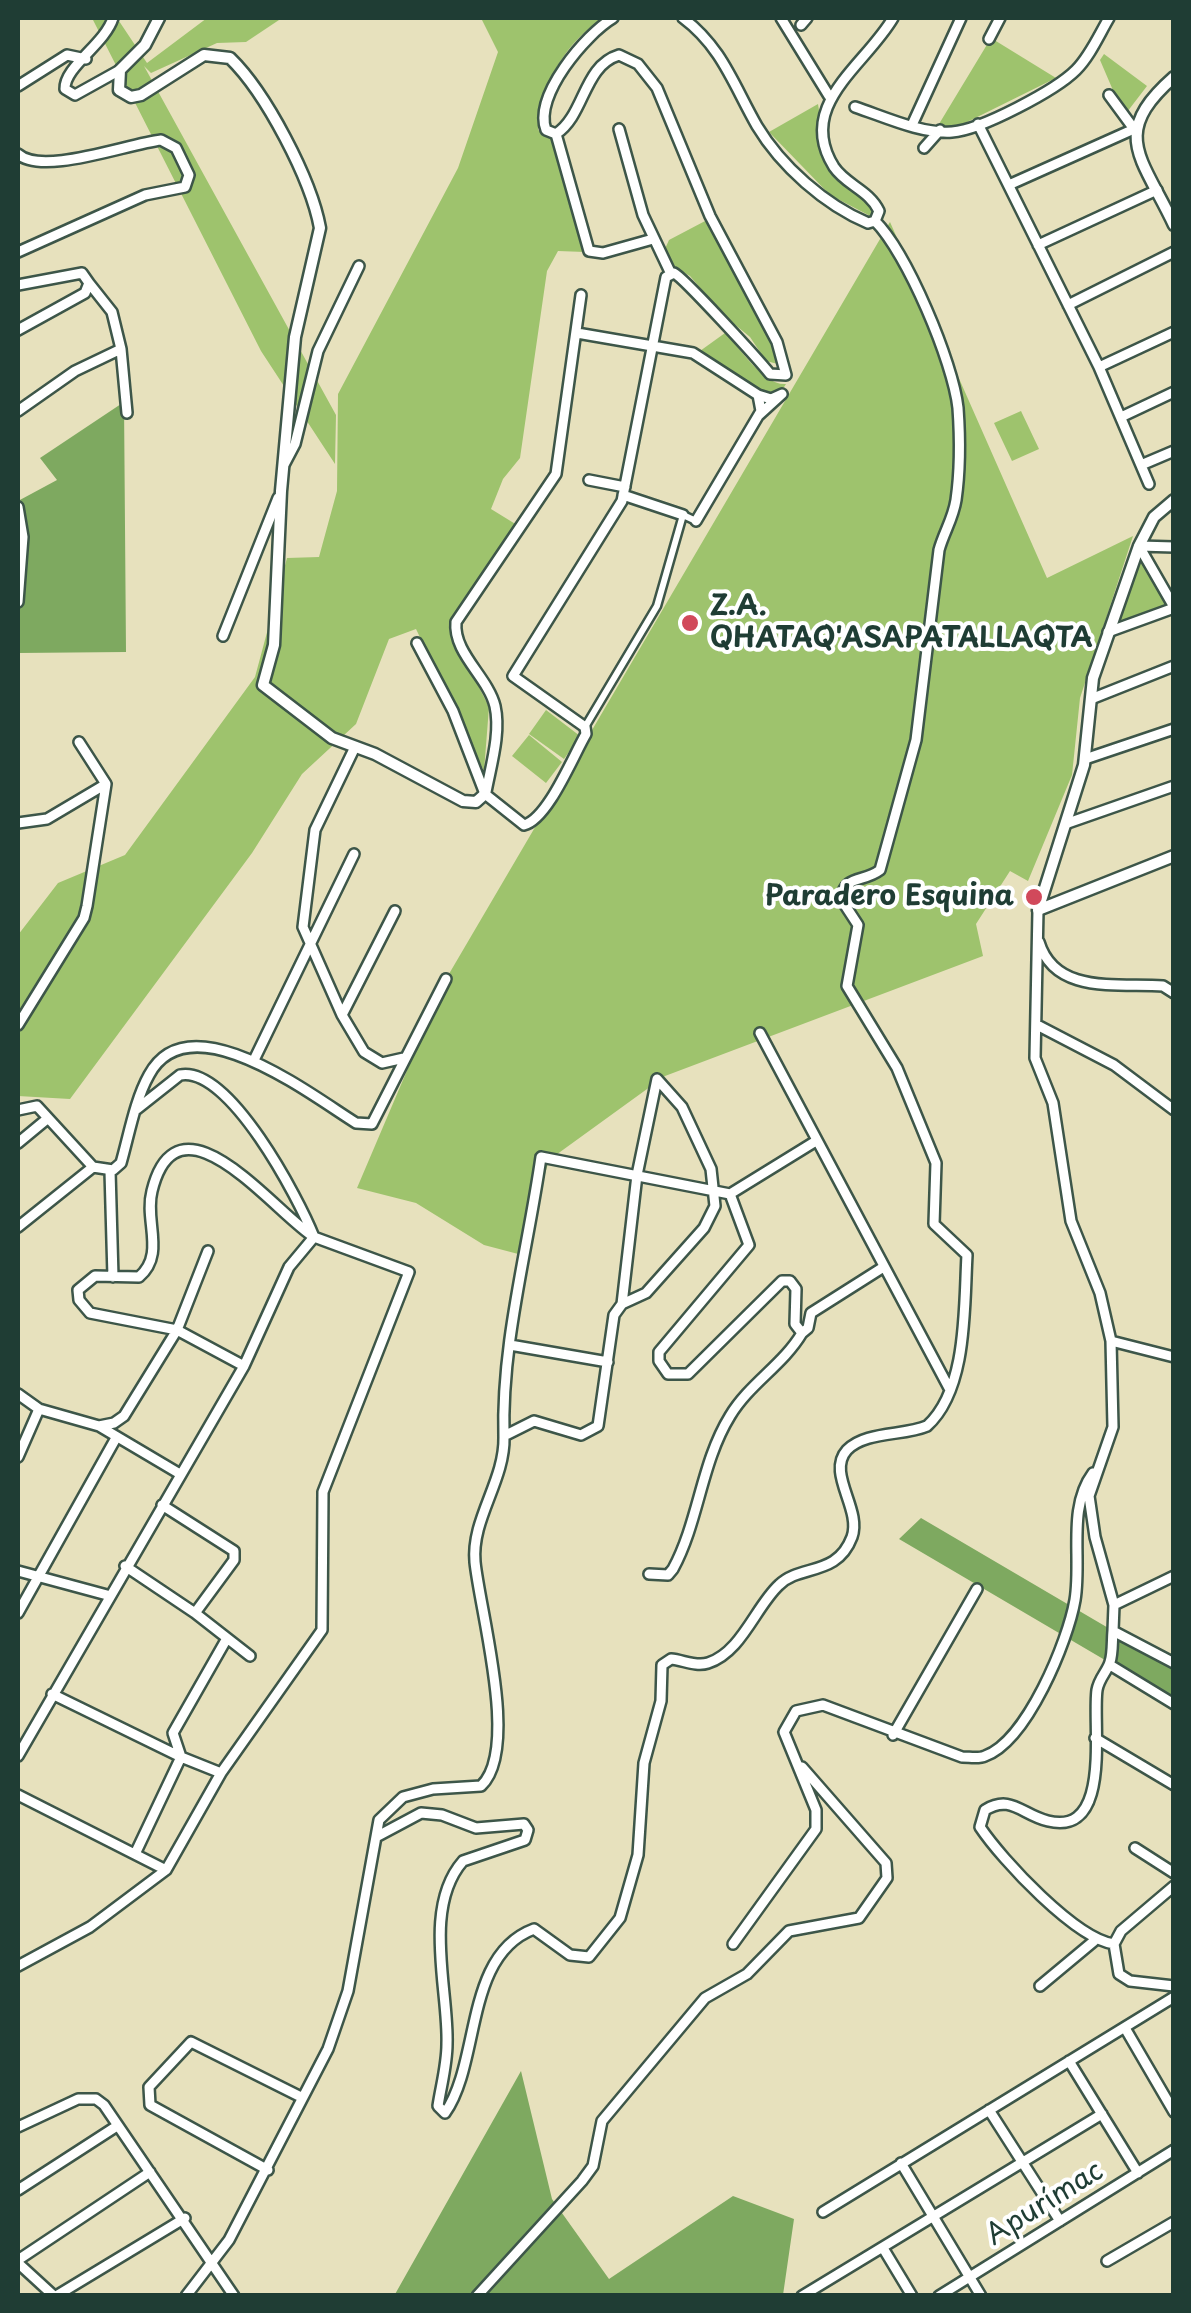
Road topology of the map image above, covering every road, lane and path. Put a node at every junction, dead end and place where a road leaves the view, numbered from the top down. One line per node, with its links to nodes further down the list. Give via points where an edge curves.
1 (113, 18): 11 (street)
2 (159, 18): 12 (street)
3 (613, 18): 23 (street, via 586,38 551,92 543,123)
4 (683, 18): 28 (street, via 717,49 760,132 803,180 836,207 863,222)
5 (782, 18): 16 (street)
6 (893, 18): 16 (street)
7 (962, 18): 19 (street)
8 (1000, 18): 10 (street)
9 (1109, 18): 18 (street, via 1076,70)
10 (988, 39)
11 (86, 60): 12 (street, via 66,78 68,93); 14 (street, via 67,55)
12 (120, 70): 53 (street, via 119,90 131,97 152,92 204,55 230,58 256,89 316,210 319,247 295,337)
13 (1174, 76): 21 (street, via 1140,110)
14 (18, 86)
15 (1109, 95): 21 (street)
16 (829, 96): 28 (street, via 822,114 831,162 874,202)
17 (856, 107): 19 (street)
18 (978, 124): 22 (street); 26 (street)
19 (912, 125): 22 (street)
20 (620, 128): 30 (street)
21 (1134, 129): 26 (street); 27 (street)
22 (940, 130): 24 (street)
23 (556, 134): 30 (street, via 589,251); 35 (street, via 569,124 605,62 619,55 638,64 657,88 710,216 777,342 786,375 770,374 685,278)
24 (924, 148)
25 (18, 154): 32 (street, via 49,164 161,140 176,148 189,175 184,187 144,196)
26 (1011, 184): 31 (street)
27 (1157, 190): 29 (street); 31 (street)
28 (875, 220): 120 (street, via 894,243 948,369 958,407 957,494 939,550 916,740 880,870 847,881 841,900 858,925 848,992 897,1068 936,1163 934,1224 966,1255)
29 (1174, 225)
30 (652, 239): 35 (street)
31 (1038, 245): 39 (street)
32 (18, 252)
33 (1174, 252): 39 (street)
34 (359, 266): 53 (street, via 318,351)
35 (671, 274): 43 (street)
36 (89, 282): 37 (street, via 70,272); 40 (street, via 85,293); 44 (street, via 112,312)
37 (18, 285)
38 (582, 295): 42 (street)
39 (1068, 305): 45 (street)
40 (18, 330)
41 (1174, 332): 45 (street)
42 (577, 334): 43 (street); 79 (street, via 556,474 456,622 458,639 494,702 495,749)
43 (653, 345): 47 (street, via 693,353); 58 (street)
44 (121, 349): 48 (street); 49 (street)
45 (1099, 367): 51 (street)
46 (1174, 392): 51 (street)
47 (758, 395): 50 (street); 50 (street, via 782,394)
48 (18, 410)
49 (128, 413)
50 (758, 416): 62 (street)
51 (1121, 417): 54 (street)
52 (1174, 452): 54 (street)
53 (284, 465): 57 (street)
54 (1141, 465): 56 (street)
55 (589, 480): 58 (street)
56 (1149, 484)
57 (281, 491): 68 (street); 75 (street, via 274,645 263,685 332,738)
58 (624, 491): 61 (street); 72 (street, via 513,676)
59 (1174, 500): 63 (street, via 1154,517)
60 (18, 507): 65 (street)
61 (684, 516): 62 (street); 72 (street, via 657,606)
62 (696, 521)
63 (1139, 546): 64 (street); 66 (street); 67 (street)
64 (1174, 547)
65 (18, 602)
66 (1174, 607): 67 (street)
67 (1108, 632): 71 (street)
68 (223, 636)
69 (418, 643): 79 (street, via 454,711)
70 (1174, 666): 71 (street)
71 (1091, 699): 76 (street)
72 (584, 726): 79 (street, via 586,734 532,823 524,825)
73 (1174, 729): 76 (street)
74 (79, 742): 77 (street)
75 (355, 747): 79 (street, via 463,800 476,802); 87 (street, via 315,830 303,927)
76 (1085, 759): 81 (street)
77 (106, 784): 80 (street, via 47,819); 91 (street, via 84,918)
78 (1174, 786): 81 (street)
79 (485, 794)
80 (18, 822)
81 (1068, 823): 84 (street)
82 (354, 854): 87 (street)
83 (1174, 856): 84 (street)
84 (1038, 910): 86 (street)
85 (396, 911): 90 (street)
86 (1035, 930): 89 (street, via 1044,959 1060,975 1163,986); 92 (street)
87 (309, 949): 90 (street); 95 (street)
88 (446, 979): 94 (street)
89 (1174, 993)
90 (342, 1015): 94 (street, via 372,1060)
91 (18, 1025)
92 (1039, 1026): 98 (street, via 1114,1064); 115 (street, via 1035,1058 1054,1103 1070,1220)
93 (760, 1033): 100 (street)
94 (404, 1058): 95 (street, via 380,1115 364,1125)
95 (254, 1060): 96 (street, via 183,1046 148,1076)
96 (138, 1109): 103 (street, via 120,1163); 108 (street, via 180,1076 208,1082 296,1190)
97 (18, 1110): 99 (street, via 34,1105)
98 (1174, 1110)
99 (48, 1119): 101 (street); 102 (street)
100 (816, 1141): 106 (street); 110 (street)
101 (18, 1144)
102 (93, 1167): 103 (street); 107 (street)
103 (110, 1171): 111 (street)
104 (636, 1175): 105 (street); 105 (street, via 657,1079 682,1107); 112 (street); 116 (street, via 542,1156)
105 (716, 1191): 106 (street); 112 (street, via 704,1228 646,1293)
106 (730, 1194): 114 (street, via 750,1239 747,1250 658,1361 668,1374 688,1374 786,1280 796,1288 795,1324)
107 (18, 1228)
108 (314, 1237): 111 (street, via 226,1163 194,1148 168,1160 152,1189 154,1260 140,1277); 119 (street, via 289,1268); 153 (street, via 409,1272 323,1492 322,1630)
109 (208, 1251): 113 (street)
110 (882, 1268): 114 (street, via 811,1313); 120 (street)
111 (113, 1277): 113 (street, via 82,1284 78,1300 84,1308)
112 (622, 1304): 118 (street, via 609,1330)
113 (177, 1330): 119 (street); 123 (street, via 124,1416)
114 (802, 1334): 132 (street, via 731,1414 673,1570)
115 (1111, 1341): 117 (street); 127 (street, via 1112,1427)
116 (510, 1345): 118 (street); 124 (street)
117 (1174, 1357)
118 (608, 1362): 124 (street, via 598,1426 590,1433 534,1421)
119 (244, 1366): 128 (street)
120 (949, 1388): 156 (street, via 927,1426 855,1444 842,1457 855,1523 840,1556 780,1583 718,1658 695,1664 671,1659 662,1666 661,1702 644,1763 638,1855 620,1918 589,1957 570,1955 534,1929 496,1962 445,2113 438,2106 447,2043 438,1966 449,1892 463,1861 525,1840 528,1830 524,1824 476,1828 421,1813)
121 (18, 1394): 122 (street)
122 (39, 1409): 123 (street); 126 (street)
123 (99, 1426): 125 (street)
124 (504, 1436): 156 (street, via 475,1542 495,1701 491,1773 480,1786 403,1796 389,1806)
125 (116, 1438): 128 (street); 134 (street)
126 (18, 1457)
127 (1094, 1471): 137 (street, via 1089,1496 1095,1537); 147 (street, via 1078,1502 1077,1583 1066,1636 1021,1722 983,1758 962,1758)
128 (180, 1474): 129 (street)
129 (162, 1504): 130 (street); 139 (street, via 234,1552)
130 (126, 1566): 136 (street); 139 (street)
131 (18, 1571): 134 (street)
132 (650, 1574)
133 (1174, 1576): 137 (street)
134 (38, 1579): 136 (street); 138 (street)
135 (976, 1588): 147 (street)
136 (107, 1594): 145 (street)
137 (1114, 1605): 140 (street)
138 (18, 1613)
139 (195, 1613): 141 (street)
140 (1113, 1631): 143 (street); 144 (street)
141 (226, 1640): 142 (street); 151 (street, via 176,1720)
142 (250, 1656)
143 (1174, 1663)
144 (1110, 1665): 146 (street); 148 (street, via 1098,1687)
145 (52, 1694): 149 (street); 151 (street)
146 (1174, 1704)
147 (893, 1734): 152 (street, via 823,1704 808,1705 784,1732)
148 (1095, 1738): 154 (street); 162 (street, via 1097,1780 1077,1817 1051,1822 1008,1802 980,1818 986,1837 1012,1866)
149 (22, 1739): 150 (street)
150 (18, 1756)
151 (181, 1757): 153 (street); 158 (street)
152 (796, 1762): 163 (street, via 816,1810 816,1829); 197 (street, via 876,1849 887,1878 859,1918 789,1932 747,1974 704,1998 602,2121 582,2181)
153 (220, 1773): 159 (street)
154 (1172, 1779)
155 (18, 1794): 158 (street)
156 (376, 1836): 171 (street, via 339,2021)
157 (1135, 1848): 160 (street)
158 (135, 1854): 159 (street)
159 (166, 1870): 165 (street, via 90,1927)
160 (1174, 1873)
161 (1174, 1886): 164 (street)
162 (1094, 1942): 164 (street); 166 (street)
163 (733, 1944)
164 (1114, 1944): 167 (street, via 1119,1974)
165 (18, 1966)
166 (1040, 1986)
167 (1174, 1986)
168 (1174, 1997): 169 (street)
169 (1125, 2028): 170 (street); 173 (street)
170 (1069, 2061): 172 (street); 174 (street)
171 (301, 2097): 180 (street); 180 (street, via 191,2042 149,2087 150,2105)
172 (989, 2110): 178 (street); 179 (street)
173 (1174, 2112)
174 (1102, 2114): 179 (street); 182 (street)
175 (117, 2126): 176 (street, via 96,2098 78,2099); 181 (street); 183 (street)
176 (18, 2127)
177 (1174, 2150): 182 (street, Apurímac)
178 (901, 2163): 184 (street); 186 (street)
179 (1022, 2165): 186 (street); 187 (street)
180 (268, 2170): 192 (street)
181 (150, 2172): 185 (street); 191 (street)
182 (1138, 2173): 187 (street, Apurímac)
183 (18, 2190)
184 (823, 2212)
185 (184, 2218): 192 (street); 194 (street)
186 (935, 2218): 189 (street); 193 (street)
187 (1060, 2221): 193 (street, Apurímac)
188 (1174, 2222): 190 (street)
189 (883, 2248): 198 (street); 199 (street)
190 (1107, 2261)
191 (18, 2262): 194 (street)
192 (213, 2262): 195 (street); 196 (street)
193 (970, 2277): 200 (street, Apurímac); 201 (street)
194 (55, 2296)
195 (186, 2296)
196 (234, 2296)
197 (477, 2296)
198 (802, 2296)
199 (912, 2296)
200 (938, 2296)
201 (981, 2296)

